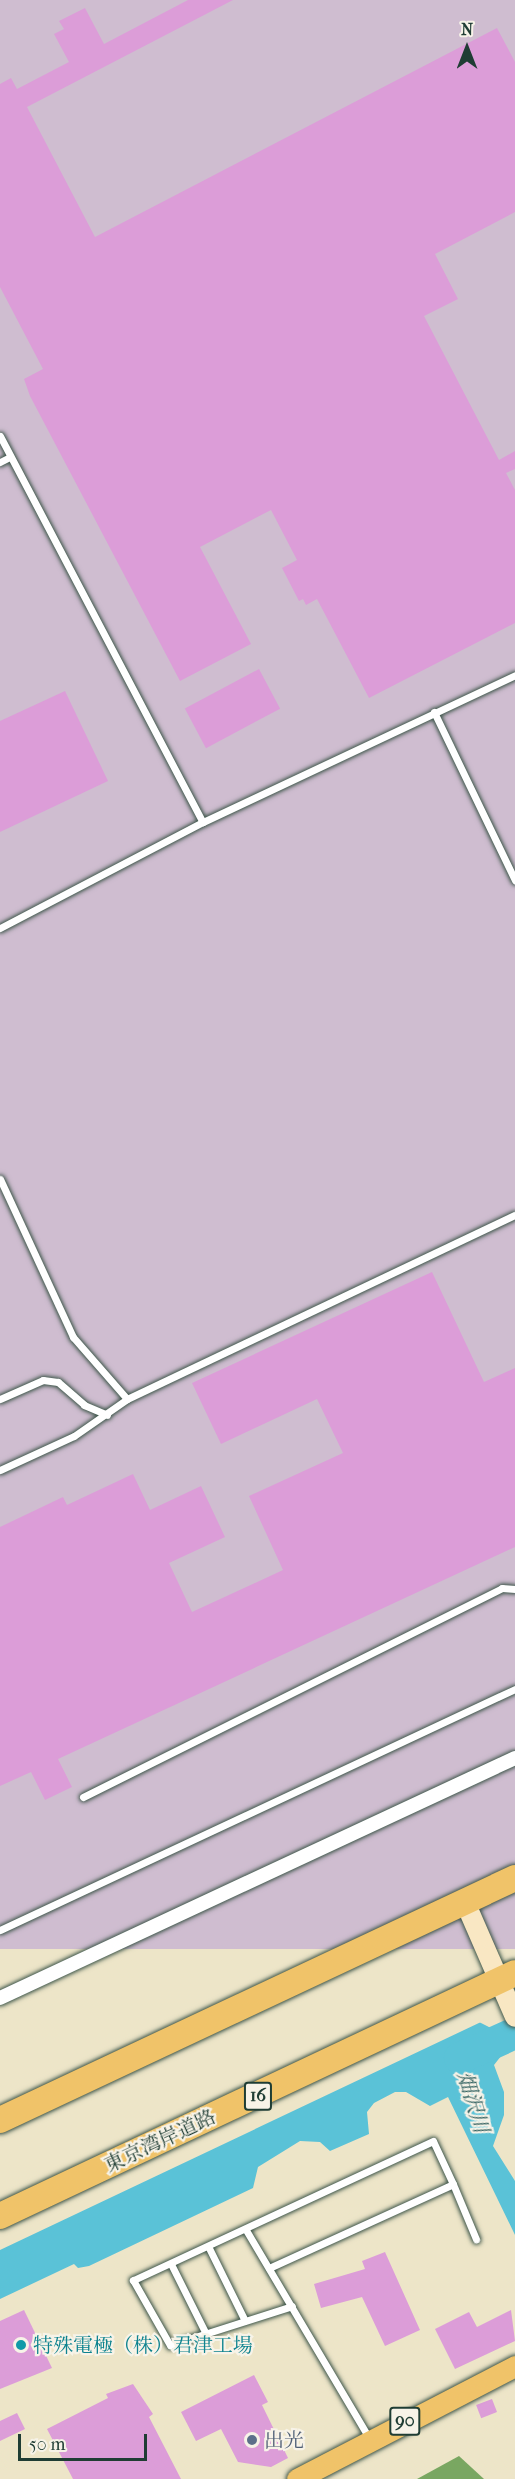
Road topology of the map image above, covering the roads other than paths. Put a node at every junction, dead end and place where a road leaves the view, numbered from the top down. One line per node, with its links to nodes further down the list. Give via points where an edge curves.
1 (0, 436): 2 (lane)
2 (10, 457): 3 (lane); 6 (lane)
3 (0, 462)
4 (515, 675): 5 (lane)
5 (435, 712): 6 (lane); 7 (lane)
6 (203, 822): 8 (lane)
7 (515, 880)
8 (0, 928)
9 (0, 1179): 12 (lane, via 73,1337)
10 (515, 1215): 12 (lane)
11 (0, 1399): 13 (lane, via 44,1380 58,1382 84,1405)
12 (127, 1399): 13 (lane)
13 (107, 1415): 14 (lane, via 74,1436)
14 (0, 1470)
15 (515, 1589): 18 (lane, via 502,1588)
16 (515, 1689): 21 (lane)
17 (515, 1758): 23 (street)
18 (83, 1797)
19 (515, 1878): 20 (highway)
20 (465, 1902): 22 (street); 25 (highway)
21 (0, 1929)
22 (507, 1984): 24 (street); 27 (highway, 東京湾岸道路 / 16)
23 (0, 1998)
24 (515, 2017)
25 (0, 2120)
26 (453, 2184): 28 (lane, via 433,2141); 29 (lane); 32 (lane)
27 (0, 2216)
28 (246, 2230): 30 (lane); 32 (lane)
29 (476, 2239)
30 (209, 2248): 31 (lane); 34 (lane)
31 (171, 2264): 35 (lane); 35 (lane, via 134,2280 170,2345)
32 (269, 2268): 33 (lane)
33 (292, 2306): 34 (lane); 37 (lane)
34 (245, 2321): 35 (lane)
35 (206, 2334)
36 (515, 2366): 37 (main road, 90)
37 (369, 2438): 38 (main road, 90)
38 (297, 2479)

